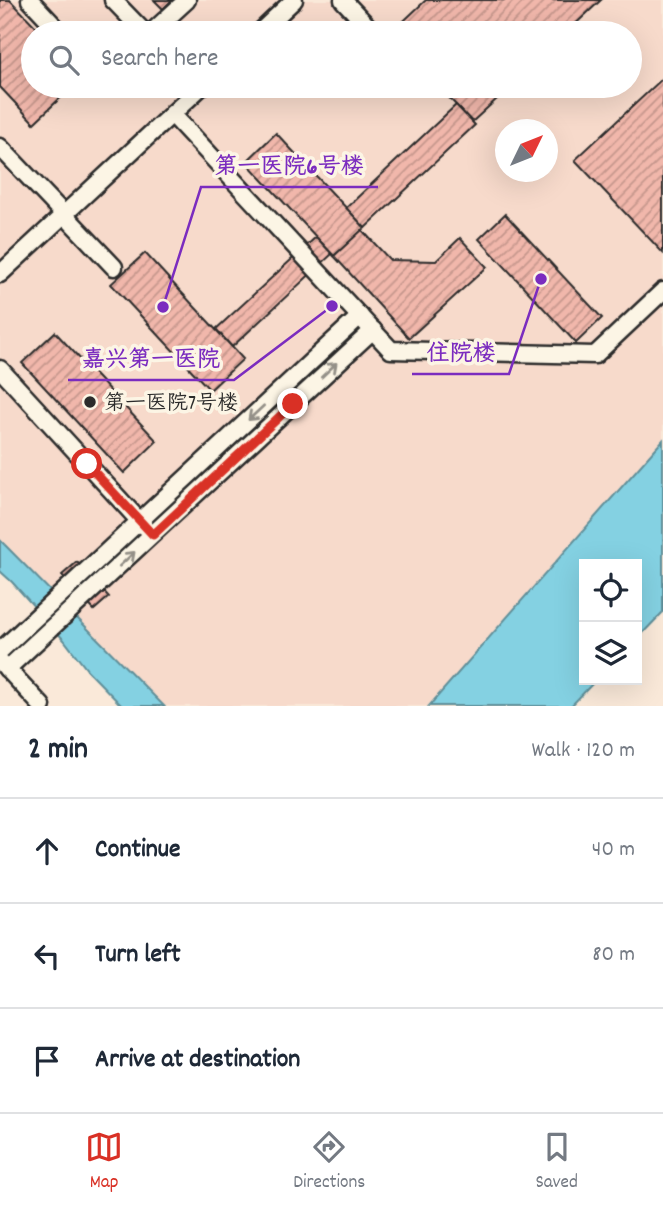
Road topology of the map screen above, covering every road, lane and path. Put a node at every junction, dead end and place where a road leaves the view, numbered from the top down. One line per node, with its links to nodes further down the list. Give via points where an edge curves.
1 (30, 0): 6 (street)
2 (114, 0): 7 (street)
3 (187, 0): 8 (street)
4 (293, 0): 9 (street)
5 (343, 0): 10 (street)
6 (50, 21)
7 (134, 21)
8 (164, 21)
9 (271, 21)
10 (363, 21)
11 (187, 98): 12 (street)
12 (172, 114): 14 (street); 18 (street)
13 (0, 147): 14 (street)
14 (64, 214): 15 (street); 16 (street)
15 (114, 267)
16 (0, 274)
17 (663, 291): 19 (street, via 595,355 391,350)
18 (360, 316): 19 (street); 21 (street, one-way to 21)
19 (373, 330): 22 (street, one-way to 19)
20 (0, 369): 21 (street)
21 (140, 520): 22 (street); 23 (street)
22 (153, 535): 24 (street, one-way to 22, via 46,634)
23 (0, 651)
24 (4, 665): 25 (street)
25 (42, 706)

